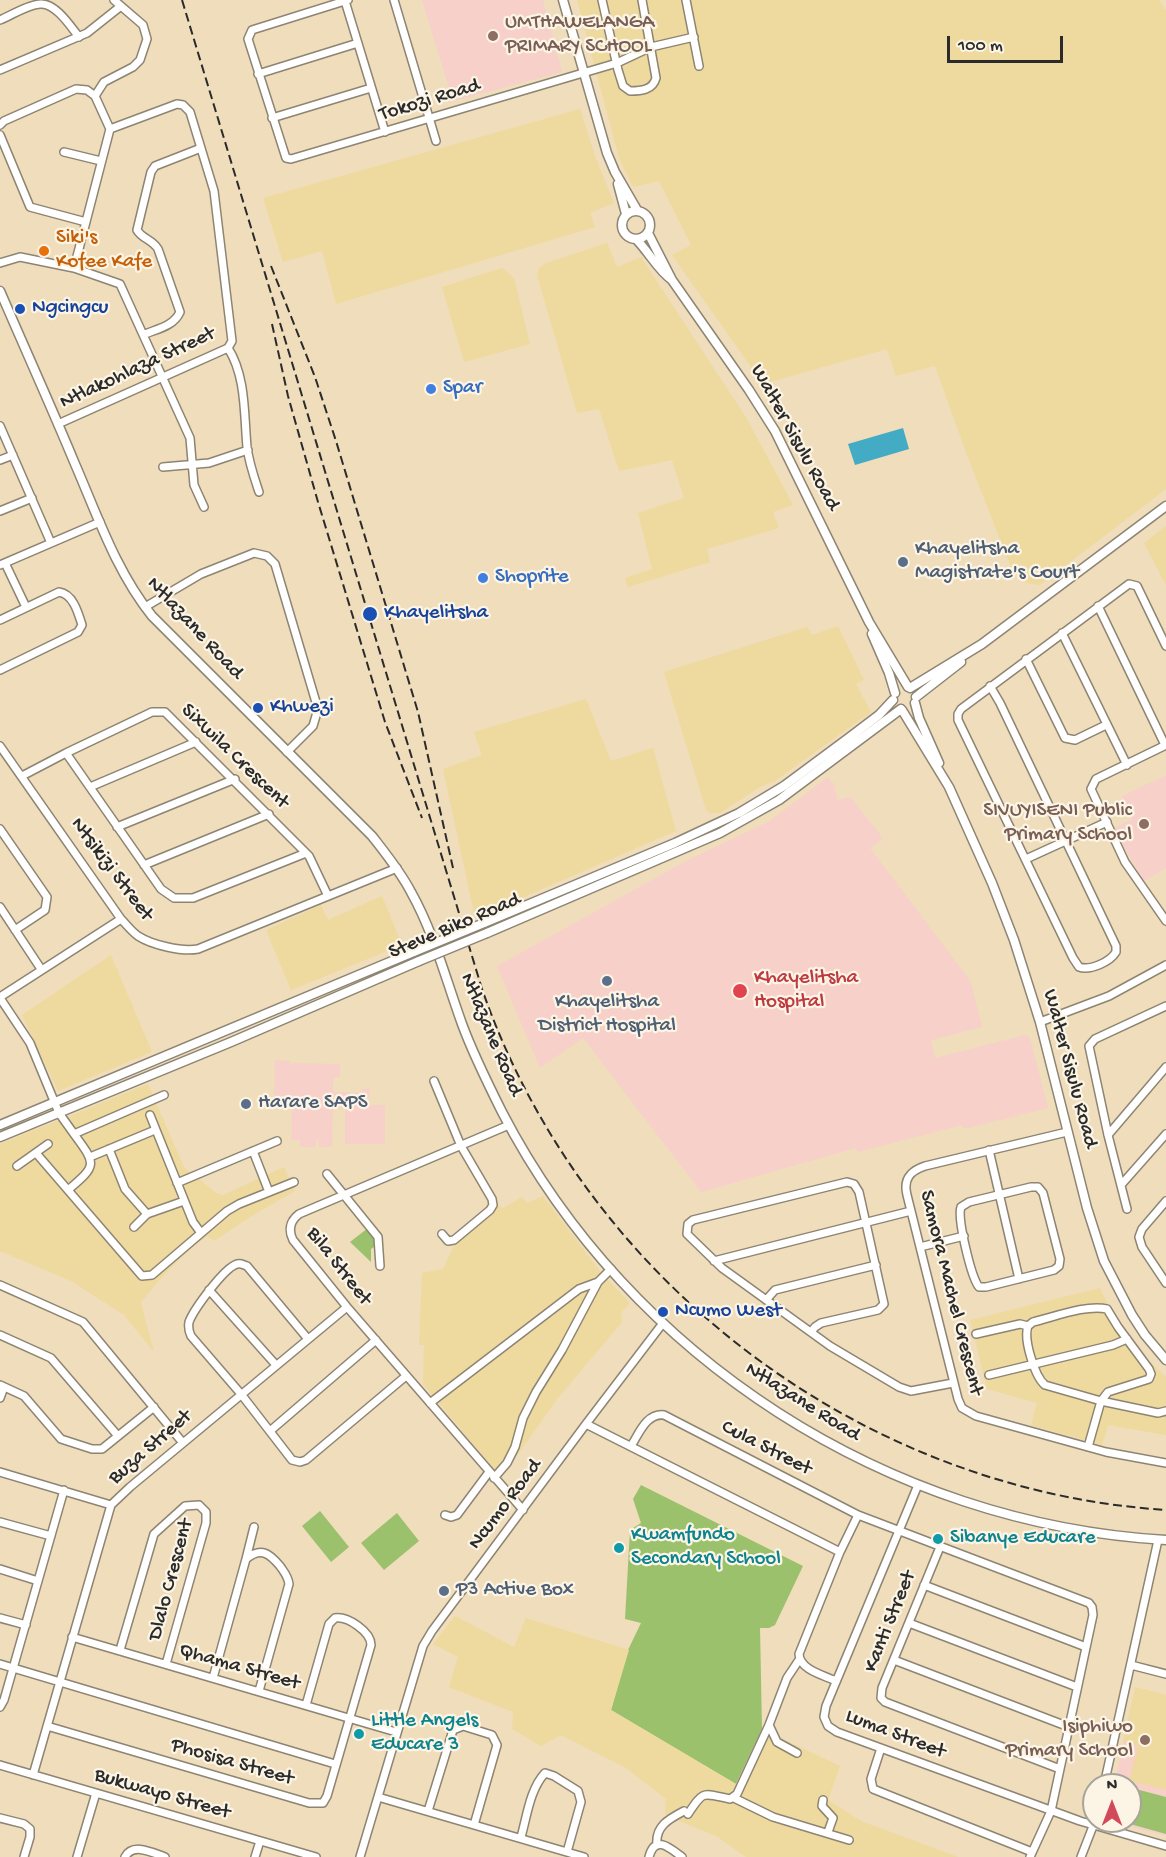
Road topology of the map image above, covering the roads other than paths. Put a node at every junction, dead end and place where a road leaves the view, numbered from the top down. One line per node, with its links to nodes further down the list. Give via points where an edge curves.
1 (114, 0): 8 (street)
2 (346, 0): 12 (street); 17 (street, via 249,32)
3 (394, 0): 22 (street)
4 (563, 0): 18 (street)
5 (602, 0): 14 (street)
6 (642, 0): 13 (street)
7 (686, 0): 11 (street)
8 (122, 6): 10 (street); 20 (street, via 145,28 144,52 133,67 104,82)
9 (0, 20): 10 (street, via 47,4 65,18)
10 (79, 37): 16 (street)
11 (693, 37): 13 (street, Tokozi Road); 15 (street)
12 (358, 43): 17 (street); 19 (street)
13 (651, 47): 14 (street, Tokozi Road); 14 (street, via 656,78 652,86 627,90)
14 (617, 63): 18 (street, Tokozi Road)
15 (699, 66)
16 (0, 70)
17 (258, 74): 21 (street)
18 (583, 74): 22 (street, Tokozi Road); 31 (street)
19 (371, 88): 21 (street); 25 (street)
20 (95, 96): 23 (street, via 76,89); 24 (street)
21 (272, 118): 25 (street, Tokozi Road, via 286,158 291,159)
22 (429, 118): 25 (street, Tokozi Road); 27 (street)
23 (0, 124)
24 (110, 129): 28 (street, Ntlakohlaza Street, via 183,105 190,112); 30 (street)
25 (385, 132)
26 (0, 135): 34 (street, via 30,207)
27 (436, 141)
28 (201, 148): 41 (street, via 155,166 151,172 137,231 158,249 180,312 169,324); 42 (street, Ntlakohlaza Street, via 214,191 232,341)
29 (64, 152): 30 (street)
30 (102, 161): 34 (street)
31 (615, 172): 32 (street); 33 (street)
32 (637, 210): 33 (street); 35 (street, via 650,219)
33 (626, 214): 36 (street, via 622,222 624,232)
34 (86, 222): 38 (street)
35 (648, 233): 36 (street); 39 (street, Walter Sisulu Road)
36 (636, 239): 39 (street, Walter Sisulu Road)
37 (0, 263): 38 (street, via 20,257)
38 (74, 268): 41 (street, via 120,284)
39 (672, 280): 63 (street, Walter Sisulu Road, via 766,417)
40 (0, 291): 44 (street, Ntlazane Road)
41 (145, 334): 43 (street)
42 (228, 348): 43 (street, Ntlakohlaza Street); 46 (street, via 240,374)
43 (164, 378): 44 (street, Ntlakohlaza Street); 49 (street, via 190,438)
44 (58, 424): 56 (street, Ntlazane Road)
45 (0, 426): 47 (street)
46 (248, 450): 49 (street); 51 (street)
47 (13, 455): 48 (street); 52 (street)
48 (0, 460)
49 (192, 465): 50 (street); 54 (street, via 194,485)
50 (163, 467)
51 (259, 492)
52 (32, 498): 55 (street); 57 (street)
53 (1166, 506): 65 (street)
54 (204, 507)
55 (0, 511)
56 (100, 522): 57 (street); 61 (street, Ntlazane Road, via 123,573)
57 (51, 543): 58 (street)
58 (3, 564): 60 (street)
59 (1098, 606): 64 (street); 66 (street, via 1126,585 1134,584); 77 (street)
60 (26, 607): 62 (street); 69 (street, via 63,592 72,599 81,628)
61 (146, 607): 79 (street, Ntlazane Road); 79 (street, via 201,574 254,553 267,556 275,564 318,709 313,726)
62 (0, 620)
63 (869, 622): 71 (street, Walter Sisulu Road); 72 (street, Walter Sisulu Road)
64 (1062, 633): 68 (street); 75 (street)
65 (982, 644): 71 (street); 73 (street)
66 (1166, 646)
67 (0, 659): 69 (street)
68 (1026, 660): 70 (street); 75 (street, via 1065,738 1075,740)
69 (2, 669)
70 (990, 686): 90 (street); 92 (street, via 961,709 958,716)
71 (909, 688): 72 (street, via 900,688); 73 (street)
72 (894, 696): 74 (street); 108 (street, Steve Biko Road, bridge, via 879,715 850,737 784,786 739,813)
73 (916, 700): 74 (street, via 908,709); 84 (street, Walter Sisulu Road, via 919,718)
74 (901, 709): 84 (street, Walter Sisulu Road); 109 (street, Steve Biko Road, bridge, via 779,800 720,833)
75 (1106, 725): 81 (street)
76 (196, 742): 80 (street, Sixwila Crescent, via 167,713 158,711); 83 (street, Sixwila Crescent); 85 (street)
77 (1166, 745): 81 (street)
78 (0, 746): 82 (street, Ntsikizi Street)
79 (287, 752): 94 (street, Ntlazane Road, via 372,836)
80 (66, 753): 82 (street, Sixwila Crescent); 85 (street)
81 (1126, 765): 87 (street, via 1096,779 1091,786)
82 (22, 777): 97 (street, Ntsikizi Street)
83 (235, 779): 86 (street, Sixwila Crescent); 88 (street)
84 (945, 781): 104 (street, Walter Sisulu Road, via 992,883)
85 (90, 787): 88 (street)
86 (269, 814): 91 (street, Sixwila Crescent); 93 (street)
87 (1107, 822): 90 (street); 98 (street, via 1125,862)
88 (117, 827): 93 (street)
89 (0, 829): 99 (street, via 47,897 45,910)
90 (1065, 840): 92 (street); 92 (street, via 1116,946 1115,955 1099,964 1083,969 1076,963)
91 (306, 853): 93 (street, via 186,900 167,895); 95 (street, Sixwila Crescent)
92 (1026, 859)
93 (144, 865)
94 (397, 868): 95 (street, Ntsikizi Street); 112 (street, Ntlazane Road, via 418,906 468,1038)
95 (328, 896): 97 (street, Ntsikizi Street, via 189,951 143,938)
96 (0, 907): 99 (street)
97 (121, 918): 101 (street)
98 (1166, 921)
99 (15, 930): 101 (street)
100 (1166, 965): 104 (street, via 1109,996)
101 (41, 969): 102 (street)
102 (0, 998): 108 (street, via 30,1043)
103 (1166, 1006): 117 (street, via 1089,1043)
104 (1040, 1022): 114 (street, Walter Sisulu Road)
105 (1166, 1067): 117 (street)
106 (434, 1081): 121 (street)
107 (164, 1095): 115 (street)
108 (55, 1103): 109 (street); 111 (street, Steve Biko Road)
109 (59, 1113): 115 (street); 118 (street, Steve Biko Road)
110 (150, 1115): 113 (street)
111 (0, 1125)
112 (509, 1125): 121 (street, Bila Street); 150 (street, Ntlazane Road, via 552,1195)
113 (155, 1130): 122 (street); 130 (street)
114 (1067, 1132): 123 (street, Samora Machel Crescent); 167 (street, Walter Sisulu Road, via 1095,1237 1111,1278 1138,1325)
115 (74, 1134): 126 (street)
116 (1166, 1134): 131 (street)
117 (1108, 1135): 131 (street)
118 (0, 1137)
119 (277, 1141): 124 (street)
120 (48, 1144): 125 (street)
121 (461, 1146): 134 (street, Bila Street); 144 (street, via 493,1205 454,1240 448,1241)
122 (109, 1149): 126 (street); 140 (street, via 125,1189)
123 (989, 1150): 135 (street); 139 (street, Samora Machel Crescent, via 910,1173 905,1188)
124 (254, 1151): 130 (street); 133 (street)
125 (36, 1153): 127 (street); 132 (street)
126 (90, 1157): 132 (street, via 89,1171)
127 (17, 1166)
128 (327, 1174): 134 (street)
129 (294, 1182): 133 (street)
130 (177, 1183): 136 (street)
131 (1121, 1185): 138 (street)
132 (68, 1190): 143 (street, via 142,1276 152,1275)
133 (269, 1192): 143 (street, via 227,1211)
134 (344, 1195): 149 (street, via 378,1237); 158 (street, Bila Street, via 299,1214 290,1230 293,1240)
135 (999, 1195): 145 (street, via 961,1207); 152 (street); 152 (street, via 1031,1187 1041,1189 1060,1259 1054,1270)
136 (184, 1201): 140 (street); 143 (street)
137 (1166, 1202): 151 (street, via 1139,1237 1142,1247)
138 (1127, 1209)
139 (911, 1211): 141 (street); 146 (street, Samora Machel Crescent)
140 (147, 1214): 142 (street)
141 (866, 1222): 147 (street); 147 (street, via 857,1187 847,1182 693,1220 687,1234); 148 (street)
142 (134, 1227)
143 (201, 1233)
144 (442, 1234)
145 (964, 1236): 146 (street); 152 (street, via 977,1285 986,1287)
146 (920, 1247): 172 (street, Samora Machel Crescent)
147 (714, 1262): 157 (street)
148 (876, 1265): 157 (street, via 775,1290); 161 (street, via 882,1307 821,1323)
149 (380, 1266)
150 (611, 1269): 153 (street); 159 (street, Ntlazane Road)
151 (1164, 1272): 154 (street)
152 (1019, 1279)
153 (598, 1282): 177 (street, via 579,1289); 188 (street, via 536,1392 507,1463)
154 (1166, 1282)
155 (0, 1285): 178 (street, via 81,1320)
156 (209, 1290): 164 (street, via 235,1265 245,1265); 169 (street); 174 (street, via 189,1322 189,1333)
157 (766, 1300): 161 (street)
158 (347, 1307): 164 (street, Buza Street); 166 (street, Bila Street)
159 (663, 1323): 180 (street, Ncumo Road); 189 (street, Ntlazane Road, via 734,1383 792,1423)
160 (1028, 1326): 162 (street, via 1020,1324); 165 (street, via 1100,1307 1107,1309); 168 (street, via 1026,1336)
161 (811, 1332): 172 (street, via 905,1390)
162 (976, 1334)
163 (0, 1335): 182 (street, via 51,1358)
164 (308, 1339): 169 (street, Buza Street)
165 (1127, 1339): 168 (street); 176 (street, via 1149,1369 1149,1379 1115,1388)
166 (376, 1340): 171 (street, Bila Street); 181 (street)
167 (1166, 1360)
168 (1034, 1364): 170 (street); 176 (street, via 1038,1380 1045,1385)
169 (276, 1365): 174 (street, Buza Street)
170 (989, 1375)
171 (406, 1376): 177 (street, Bila Street); 181 (street, via 304,1462 292,1460)
172 (953, 1383): 185 (street, Samora Machel Crescent, via 966,1412)
173 (2, 1386): 175 (street); 182 (street, via 27,1399 58,1437 67,1442 96,1450)
174 (241, 1394): 181 (street); 183 (street, Buza Street)
175 (0, 1398)
176 (1101, 1401): 179 (street, via 1158,1413); 185 (street)
177 (430, 1403): 188 (street, Bila Street)
178 (154, 1407): 182 (street); 183 (street)
179 (1166, 1411)
180 (586, 1424): 184 (street); 192 (street, Ncumo Road)
181 (270, 1431)
182 (118, 1436)
183 (183, 1443): 191 (street, Buza Street)
184 (631, 1446): 194 (street, Cula Street, via 649,1418 664,1415); 201 (street)
185 (1088, 1447): 186 (street, Samora Machel Crescent)
186 (1166, 1463)
187 (0, 1472): 190 (street)
188 (492, 1475): 192 (street, Bila Street); 193 (street, via 457,1515)
189 (918, 1485): 197 (street, Luma Street); 199 (street, Ntlazane Road, via 1031,1521 1103,1535)
190 (64, 1490): 191 (street); 198 (street)
191 (111, 1505): 209 (street, Buza Street)
192 (523, 1510): 230 (street, Ncumo Road, via 423,1646)
193 (445, 1515)
194 (858, 1515): 197 (street, Cula Street); 201 (street)
195 (0, 1522): 198 (street)
196 (254, 1527): 202 (street)
197 (898, 1532): 200 (street, Cula Street); 221 (street, Luma Street)
198 (51, 1536): 204 (street)
199 (1162, 1540): 216 (street)
200 (940, 1547): 205 (street, Kanti Street); 210 (street, Cula Street, via 1087,1601 1093,1615)
201 (840, 1552): 212 (street)
202 (246, 1559): 219 (street); 223 (street, via 258,1552 268,1554 290,1584)
203 (0, 1569): 204 (street)
204 (38, 1581): 208 (street)
205 (924, 1586): 207 (street, Kanti Street); 210 (street)
206 (0, 1618): 208 (street)
207 (909, 1623): 213 (street, Kanti Street); 222 (street)
208 (26, 1625): 217 (street)
209 (72, 1636): 211 (street, Qhama Street); 220 (street, Buza Street)
210 (1086, 1647): 222 (street, Cula Street)
211 (120, 1650): 215 (street, Qhama Street); 215 (street, Dlalo Crescent, via 154,1534 184,1506 199,1505 206,1512 206,1523)
212 (799, 1660): 221 (street, via 803,1666); 227 (street, via 787,1678)
213 (894, 1660): 229 (street); 235 (street, Kanti Street, via 880,1694 885,1702)
214 (0, 1664): 217 (street)
215 (166, 1664): 219 (street, Qhama Street)
216 (1131, 1665): 218 (street); 236 (street)
217 (14, 1668): 220 (street); 225 (street)
218 (1166, 1674)
219 (213, 1678): 223 (street, Qhama Street)
220 (59, 1682): 228 (street, Buza Street); 233 (street)
221 (836, 1682): 231 (street, Luma Street, via 826,1706 824,1717 828,1726)
222 (1077, 1687): 229 (street, Cula Street)
223 (259, 1691): 224 (street, Qhama Street)
224 (306, 1705): 226 (street, Qhama Street); 226 (street, Phosisa Street, via 329,1624 335,1618 345,1618 371,1640)
225 (0, 1707)
226 (350, 1718): 230 (street, Qhama Street); 233 (street, Phosisa Street)
227 (769, 1725): 232 (street, via 777,1742); 240 (street)
228 (47, 1726): 233 (street, Phosisa Street, via 314,1804 323,1803 326,1798); 237 (street, Buza Street)
229 (1069, 1727): 235 (street, Cula Street)
230 (396, 1732): 239 (street, Ncumo Road)
231 (881, 1748): 243 (street, Luma Street); 256 (street, via 871,1779 873,1789)
232 (797, 1753)
233 (335, 1764)
234 (0, 1765): 237 (street, Bukwayo Street)
235 (1060, 1769): 243 (street, Cula Street)
236 (1107, 1773)
237 (33, 1775): 238 (street, Bukwayo Street)
238 (96, 1793): 252 (street, Bukwayo Street); 258 (street)
239 (378, 1797): 242 (street); 263 (street, Ncumo Road)
240 (734, 1798): 247 (street, via 773,1817); 253 (street, via 701,1795 686,1813 664,1823)
241 (823, 1800): 247 (street, via 823,1808 833,1818)
242 (428, 1810): 246 (street); 246 (street, via 453,1730 463,1726 492,1735 497,1745)
243 (1051, 1810): 245 (street, Luma Street); 256 (street, Cula Street)
244 (0, 1818): 257 (street, via 30,1829)
245 (1082, 1819)
246 (474, 1825): 250 (street)
247 (828, 1832): 251 (street)
248 (1090, 1833): 267 (street)
249 (1125, 1833): 254 (street, Luma Street)
250 (521, 1837): 255 (street); 255 (street, via 538,1780 545,1773 578,1791 581,1802)
251 (849, 1840)
252 (260, 1841): 261 (street); 262 (street, Bukwayo Street)
253 (657, 1845): 265 (street); 266 (street, via 664,1845)
254 (1166, 1846)
255 (567, 1852): 264 (street)
256 (1031, 1855)
257 (24, 1857)
258 (77, 1857)
259 (125, 1857): 260 (street, via 136,1848)
260 (165, 1857)
261 (255, 1857)
262 (316, 1857)
263 (360, 1857)
264 (584, 1857)
265 (649, 1857)
266 (682, 1857)
267 (1081, 1857)

